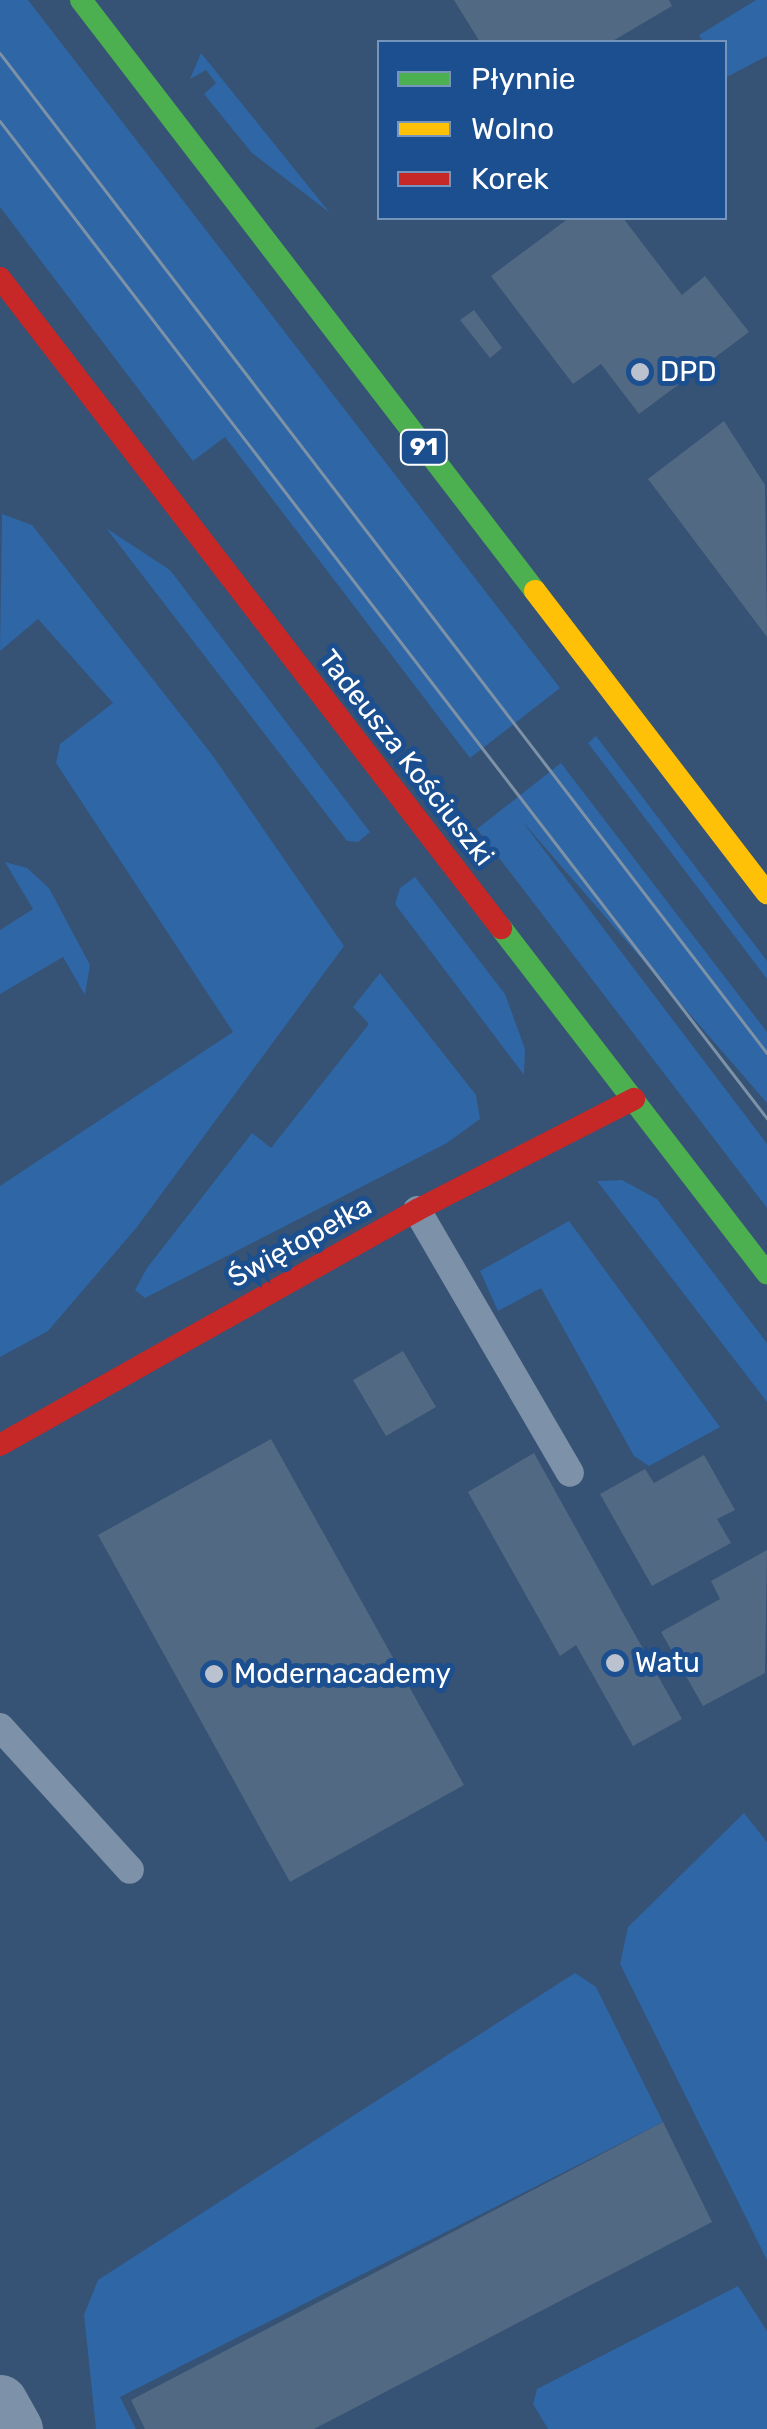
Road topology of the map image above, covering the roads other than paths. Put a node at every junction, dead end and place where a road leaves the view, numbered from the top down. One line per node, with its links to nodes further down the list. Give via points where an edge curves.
1 (81, 0): 3 (main road, 91)
2 (0, 278): 4 (main road, Tadeusza Kościuszki)
3 (760, 870)
4 (634, 1100): 5 (main road, Świętopełka); 6 (main road, Tadeusza Kościuszki)
5 (417, 1210): 7 (main road, Świętopełka); 8 (lane)
6 (767, 1273)
7 (0, 1445)
8 (570, 1474)
9 (0, 1726): 10 (lane)
10 (130, 1870)
11 (0, 2402): 12 (street)
12 (15, 2429)

